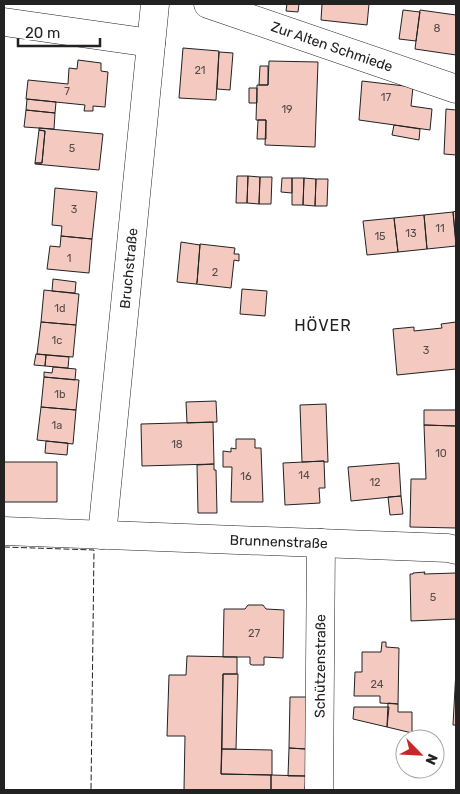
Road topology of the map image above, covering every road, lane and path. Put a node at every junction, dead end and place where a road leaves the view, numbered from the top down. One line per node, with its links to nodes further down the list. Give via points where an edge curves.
1 (155, 4): 4 (street, Bruchstraße)
2 (208, 4): 5 (street, Zur Alten Schmiede)
3 (4, 22): 4 (street)
4 (151, 43): 7 (street, Bruchstraße)
5 (456, 89)
6 (4, 531): 7 (street, Brunnenstraße)
7 (102, 535): 8 (street, Brunnenstraße)
8 (320, 543): 9 (street, Brunnenstraße); 10 (street, Schützenstraße)
9 (456, 550)
10 (319, 790)

